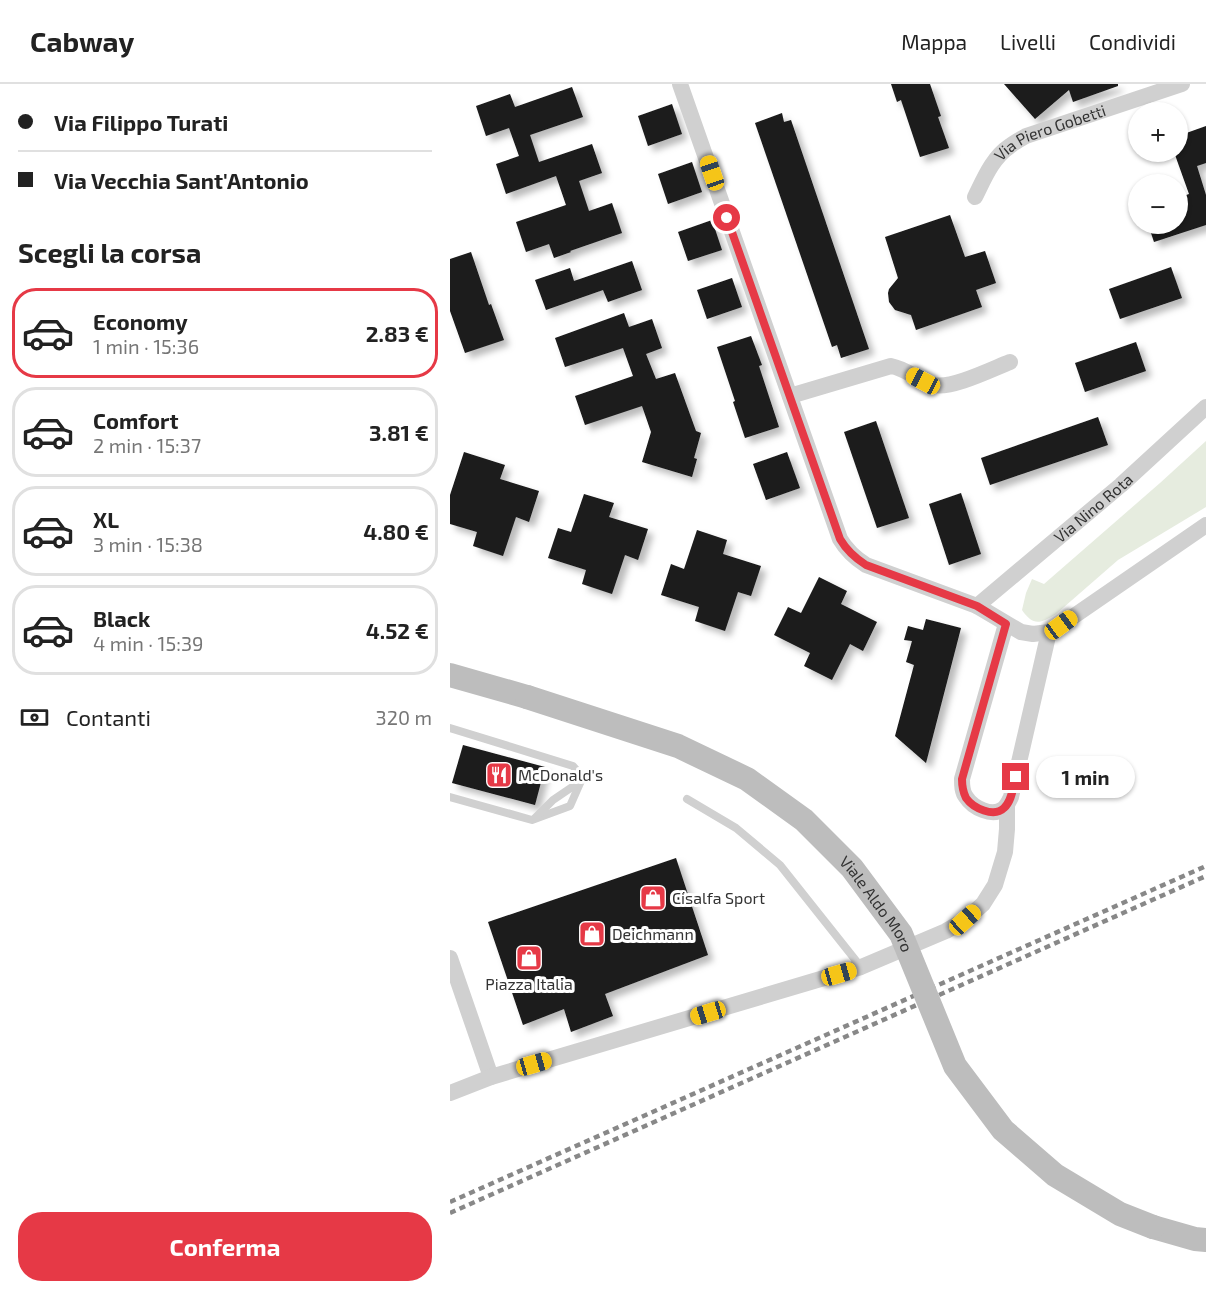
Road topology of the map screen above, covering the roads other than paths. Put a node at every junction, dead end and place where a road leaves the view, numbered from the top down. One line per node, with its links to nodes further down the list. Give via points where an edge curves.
1 (680, 84): 5 (street)
2 (1182, 84): 3 (street, Via Piero Gobetti, via 1026,136 996,159)
3 (975, 197)
4 (1010, 362): 5 (street, via 950,385 937,386 891,366)
5 (790, 396): 8 (street, via 847,550 866,565)
6 (1206, 407): 8 (street, Via Nino Rota, via 1121,485)
7 (1206, 525): 10 (street)
8 (977, 606): 9 (street)
9 (1006, 624): 10 (street, via 1022,632); 16 (street, via 962,779 966,798 974,805 994,813)
10 (1049, 632): 16 (street)
11 (450, 675): 22 (main road, Viale Aldo Moro, bridge, via 678,746 747,779 804,820 852,868 901,934 955,1066 1003,1130 1055,1175 1120,1214)
12 (450, 728): 13 (lane, via 573,766)
13 (581, 781): 17 (lane); 17 (lane, via 570,806)
14 (450, 797): 17 (lane)
15 (687, 799): 19 (lane, via 736,828 780,865)
16 (1007, 806): 19 (street, via 1005,852 995,885 983,904 946,931)
17 (532, 820)
18 (450, 958): 20 (street)
19 (861, 968): 20 (street)
20 (491, 1077): 21 (street)
21 (450, 1093)
22 (1206, 1240)

